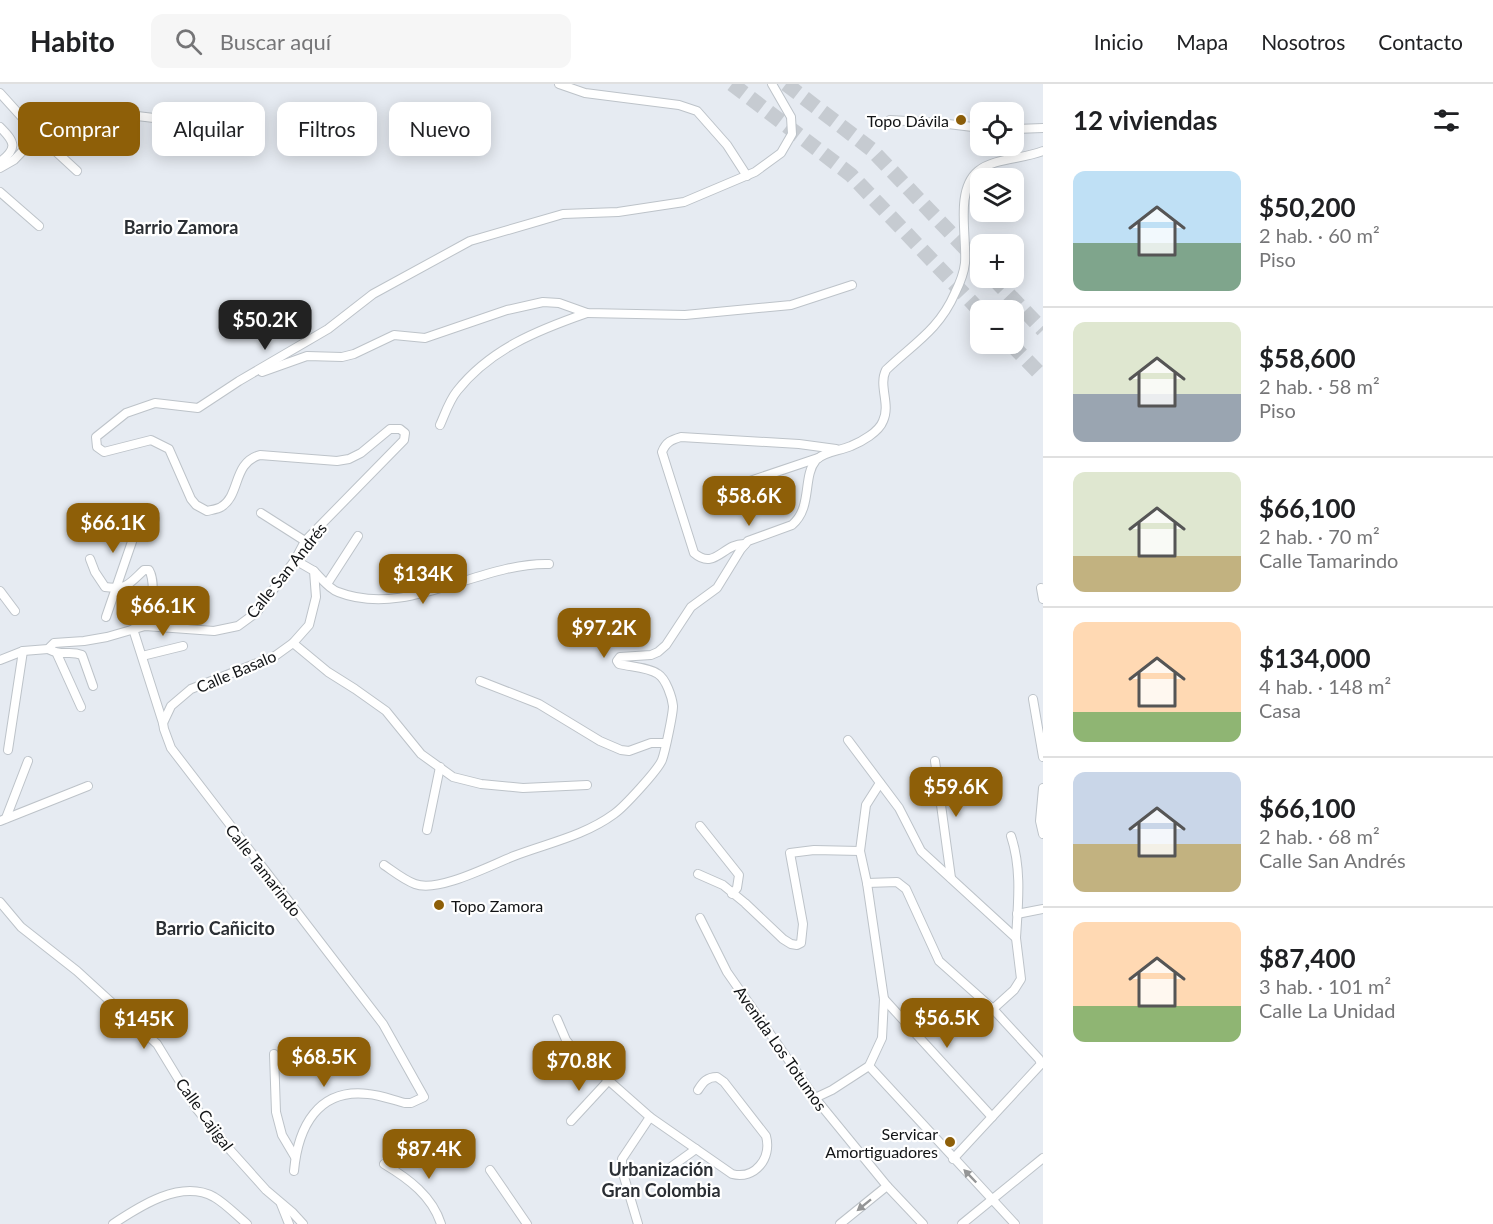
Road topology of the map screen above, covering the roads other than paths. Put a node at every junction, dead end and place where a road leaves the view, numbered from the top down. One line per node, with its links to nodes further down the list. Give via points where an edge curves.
1 (559, 84): 16 (street, via 585,93 679,105 697,111 727,145)
2 (772, 84): 16 (street, via 791,117 792,134 782,153)
3 (0, 93): 4 (street)
4 (18, 113)
5 (890, 120): 6 (street)
6 (970, 127)
7 (1, 128): 13 (street, via 9,135 13,150)
8 (1043, 128): 9 (street)
9 (1024, 129)
10 (1043, 151): 23 (street, via 990,164 969,182 963,204 964,265 956,293 934,329 886,370 882,378 886,406 883,422 872,434)
11 (18, 156): 14 (street)
12 (61, 156): 15 (street)
13 (0, 162)
14 (0, 168)
15 (77, 171)
16 (747, 176): 21 (street, via 684,202 618,212 563,214 470,241 373,294 328,329)
17 (0, 192): 18 (street)
18 (39, 226)
19 (852, 285): 20 (street, via 791,305 763,309 685,315)
20 (587, 313): 21 (street, via 560,303 525,305 424,338 394,335 342,357 308,356); 22 (street, via 525,336 481,365 455,393)
21 (239, 381): 29 (street, Calle San Andrés, via 198,408 155,403 126,413 96,437 97,447 104,452 151,440 169,449 191,499 207,511 222,507 249,458 260,455 337,461 361,453 390,429 405,433 404,440)
22 (440, 425)
23 (836, 450): 24 (street); 30 (street, via 681,437 664,446 662,452 694,553 708,560 736,544)
24 (818, 458): 25 (street); 30 (street, via 812,466 798,520)
25 (735, 486)
26 (261, 513): 29 (street)
27 (155, 519): 36 (street, via 136,530)
28 (358, 536): 35 (street)
29 (305, 541): 32 (street, Calle San Andrés)
30 (745, 544): 57 (street, via 717,588 692,607 666,645 651,655 620,657 616,661 660,674 665,681 673,707)
31 (90, 559): 36 (street, via 105,587)
32 (295, 560): 34 (street); 43 (street, Calle San Andrés, via 256,612 243,623 214,631)
33 (549, 564): 35 (street, via 516,566 391,599 366,599 336,592)
34 (314, 571): 35 (street); 44 (street, Calle Basalo, via 316,597 309,625)
35 (327, 584)
36 (115, 588): 41 (street); 43 (street, via 125,587 149,570 159,614)
37 (1041, 588): 39 (street)
38 (0, 591): 40 (street)
39 (1043, 599)
40 (15, 611)
41 (106, 617)
42 (134, 629): 43 (street, Calle San Andrés); 46 (street, Calle San Andrés, via 84,641 54,642); 49 (street, Calle Tamarindo)
43 (188, 629)
44 (293, 643): 55 (street, Calle Basalo, via 275,656 191,689 171,706); 62 (street, via 386,711 421,754)
45 (183, 646): 49 (street)
46 (48, 649): 47 (street, Calle San Andrés); 48 (street)
47 (23, 651): 50 (street, Calle San Andrés); 58 (street)
48 (57, 654): 52 (street, via 82,655); 54 (street)
49 (142, 656): 55 (street, Calle Tamarindo)
50 (0, 660)
51 (480, 681): 57 (street, via 539,704 621,750)
52 (93, 686)
53 (1033, 699): 59 (street)
54 (81, 707)
55 (163, 723): 95 (street, Calle Tamarindo, via 171,748 383,1024 424,1097 411,1103 364,1093 331,1099 303,1127)
56 (848, 740): 63 (street)
57 (665, 743): 73 (street, via 655,771 616,813 561,842 483,871 427,885 415,884)
58 (8, 750)
59 (1043, 757)
60 (28, 761): 67 (street)
61 (935, 761): 75 (street)
62 (440, 767): 64 (street, via 453,777 481,784 523,788); 69 (street)
63 (880, 783): 72 (street, via 866,805); 75 (street, via 899,808 921,851)
64 (587, 785)
65 (88, 786): 67 (street)
66 (1043, 788): 70 (street)
67 (3, 819)
68 (700, 826): 77 (street, via 739,875)
69 (427, 830)
70 (1043, 834)
71 (1011, 836): 80 (street, via 1019,876)
72 (860, 850): 76 (street); 77 (street, via 790,853 803,924 803,937 797,945 783,939)
73 (384, 865)
74 (698, 874): 77 (street)
75 (951, 878): 82 (street)
76 (867, 883): 83 (street); 84 (street, via 897,882 906,889 939,961)
77 (732, 894)
78 (0, 902): 104 (street, Calle Cajigal, via 21,927 77,970 158,1044 196,1108)
79 (1043, 909): 80 (street)
80 (1017, 914): 82 (street)
81 (700, 918): 90 (street, Avenida Los Totumos, via 727,972)
82 (1016, 938): 84 (street, via 1021,979)
83 (884, 999): 87 (street, via 882,1038); 92 (street)
84 (993, 1009): 92 (street, via 1041,1064)
85 (557, 1020): 88 (street, via 566,1040)
86 (274, 1054): 95 (street, via 276,1112 282,1135)
87 (869, 1066): 90 (street); 97 (street)
88 (608, 1081): 91 (street); 93 (street)
89 (698, 1090): 94 (street, via 703,1082 717,1077 766,1136 769,1146 759,1167 741,1176)
90 (814, 1098): 102 (street, Avenida Los Totumos)
91 (650, 1117): 94 (street); 111 (street, via 622,1159)
92 (992, 1117): 97 (street)
93 (570, 1121)
94 (696, 1149): 101 (street)
95 (295, 1157): 99 (street)
96 (1043, 1158): 103 (street)
97 (953, 1159): 103 (street, one-way to 97)
98 (384, 1164): 109 (street, via 415,1184)
99 (294, 1170)
100 (490, 1170): 110 (street)
101 (668, 1173)
102 (887, 1186): 112 (street, one-way to 112); 113 (street, Avenida Los Totumos)
103 (993, 1200): 114 (street); 115 (street)
104 (281, 1204): 107 (street); 108 (street, Calle Cajigal)
105 (113, 1224): 106 (street, via 158,1197 191,1191 212,1196)
106 (247, 1224)
107 (289, 1224)
108 (303, 1224)
109 (441, 1224)
110 (526, 1224)
111 (638, 1224)
112 (840, 1224)
113 (923, 1224)
114 (962, 1224)
115 (1015, 1224)

